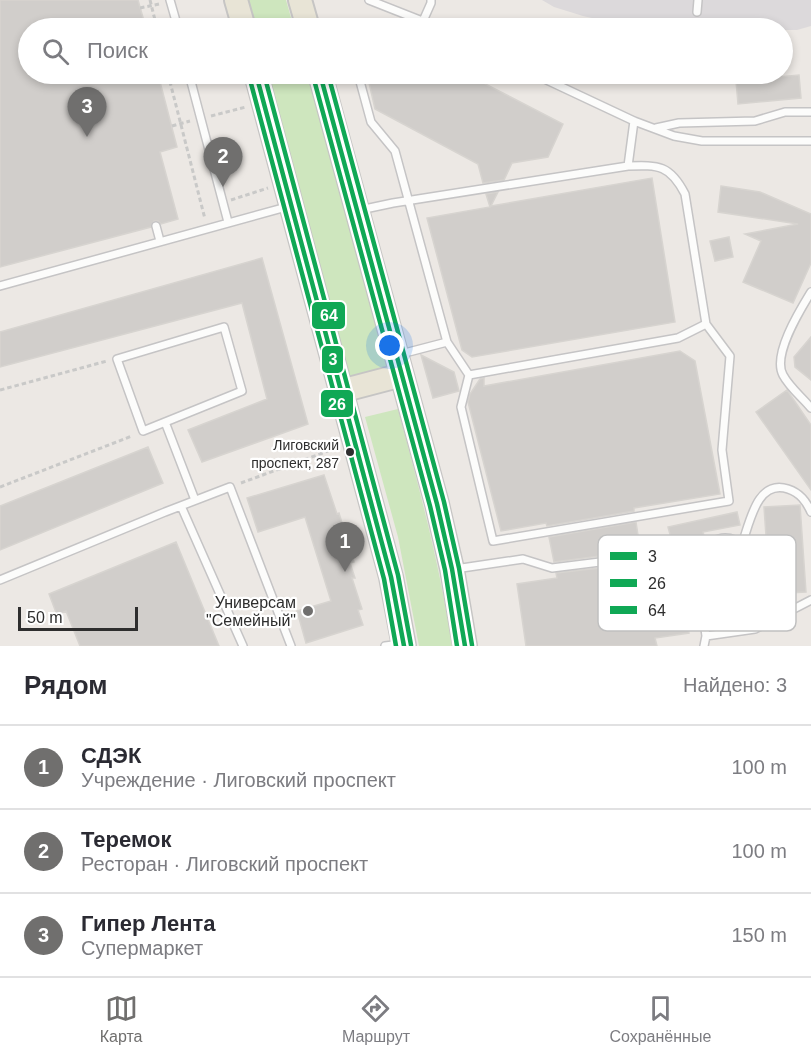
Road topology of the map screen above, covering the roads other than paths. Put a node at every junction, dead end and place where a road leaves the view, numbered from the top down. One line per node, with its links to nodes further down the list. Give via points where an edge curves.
1 (170, 0): 8 (lane)
2 (236, 0): 9 (main road)
3 (300, 0): 10 (main road)
4 (369, 0): 11 (lane)
5 (431, 0): 12 (lane)
6 (698, 0): 7 (lane)
7 (697, 12)
8 (175, 18)
9 (241, 18)
10 (305, 18)
11 (415, 18)
12 (424, 18)
13 (192, 84): 26 (lane)
14 (259, 84): 24 (main road)
15 (323, 84): 25 (main road)
16 (361, 84): 23 (lane, via 371,122 395,152)
17 (555, 84): 19 (lane)
18 (811, 112): 20 (lane, via 785,112 755,121 679,123)
19 (634, 121): 20 (lane); 22 (lane)
20 (655, 128): 21 (lane, via 702,141)
21 (811, 141)
22 (628, 166): 23 (lane); 31 (lane, via 654,165 667,170 685,194)
23 (408, 201): 25 (lane); 32 (lane)
24 (291, 206): 26 (lane); 35 (main road)
25 (357, 211): 33 (main road)
26 (228, 222): 28 (lane)
27 (156, 226): 28 (lane)
28 (160, 241): 29 (lane)
29 (0, 286)
30 (811, 292): 36 (lane, via 788,336 780,367 783,376)
31 (706, 324): 34 (lane, via 678,338); 34 (lane, via 730,356 722,450 729,501 493,541 460,407)
32 (447, 342): 33 (lane); 34 (lane)
33 (399, 365): 35 (main road); 43 (main road)
34 (469, 375)
35 (341, 391): 50 (main road, via 391,577)
36 (811, 408)
37 (165, 422): 37 (lane, via 242,391 224,327 117,358 143,431); 38 (lane)
38 (195, 500): 39 (lane); 52 (lane, via 230,487)
39 (181, 506): 44 (lane); 51 (lane)
40 (811, 512): 41 (lane, via 806,501 794,491 780,487 767,490 757,502)
41 (745, 535)
42 (598, 562): 43 (lane, via 552,568 524,559)
43 (452, 569): 53 (main road)
44 (0, 580)
45 (811, 600): 46 (lane)
46 (796, 609)
47 (705, 631): 49 (lane)
48 (741, 631): 49 (lane)
49 (706, 636): 54 (lane)
50 (397, 645)
51 (243, 646)
52 (291, 646)
53 (465, 646)
54 (704, 646)

